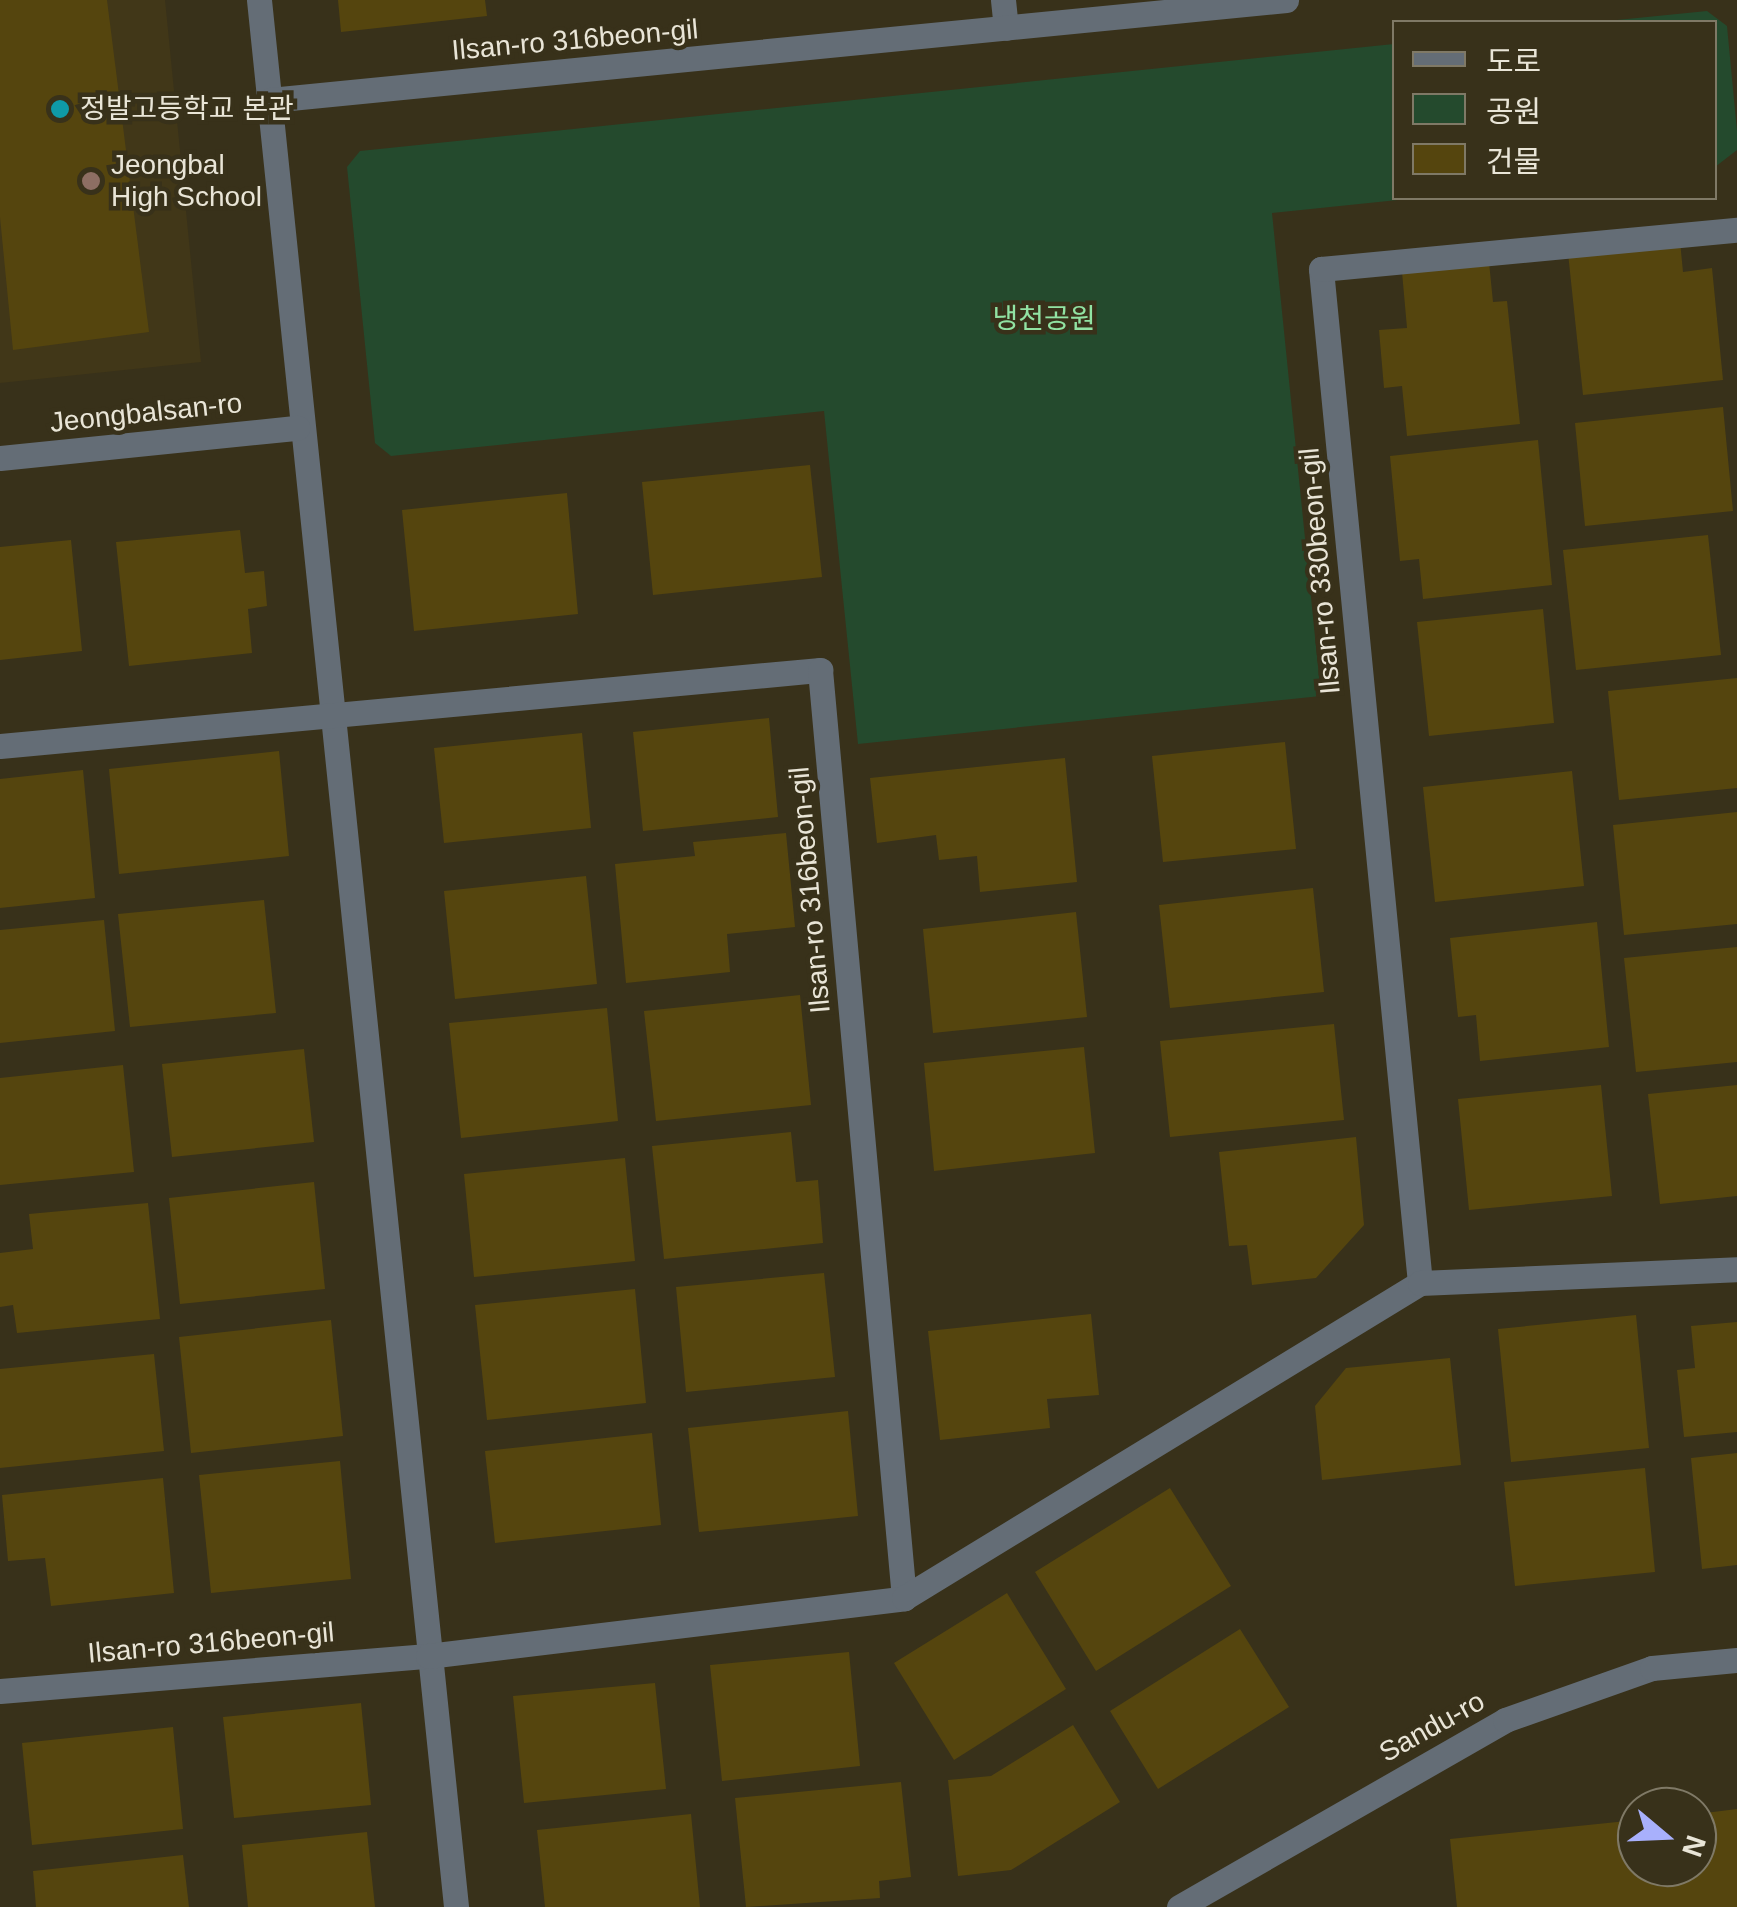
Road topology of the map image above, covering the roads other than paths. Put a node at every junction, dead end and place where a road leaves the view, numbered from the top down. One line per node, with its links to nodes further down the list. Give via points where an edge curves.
1 (259, 0): 5 (street)
2 (1003, 0): 4 (street)
3 (1286, 0): 4 (street)
4 (1006, 28): 5 (street, Ilsan-ro 316beon-gil)
5 (270, 100): 7 (street)
6 (1737, 230): 12 (street, Ilsan-ro 330beon-gil, via 1321,268)
7 (298, 428): 8 (street, Jeongbalsan-ro); 9 (street)
8 (0, 458)
9 (327, 709): 10 (street, Ilsan-ro 316beon-gil); 13 (street, Ilsan-ro 316beon-gil, via 820,670); 14 (street)
10 (0, 746)
11 (1737, 1269): 12 (street)
12 (1420, 1282): 13 (street, Ilsan-ro 316beon-gil)
13 (904, 1598): 14 (street, Ilsan-ro 316beon-gil)
14 (428, 1656): 16 (street, Ilsan-ro 316beon-gil); 17 (street)
15 (1737, 1660): 18 (street, Sandu-ro, via 1652,1668 1505,1720)
16 (0, 1691)
17 (456, 1907)
18 (1179, 1907)

